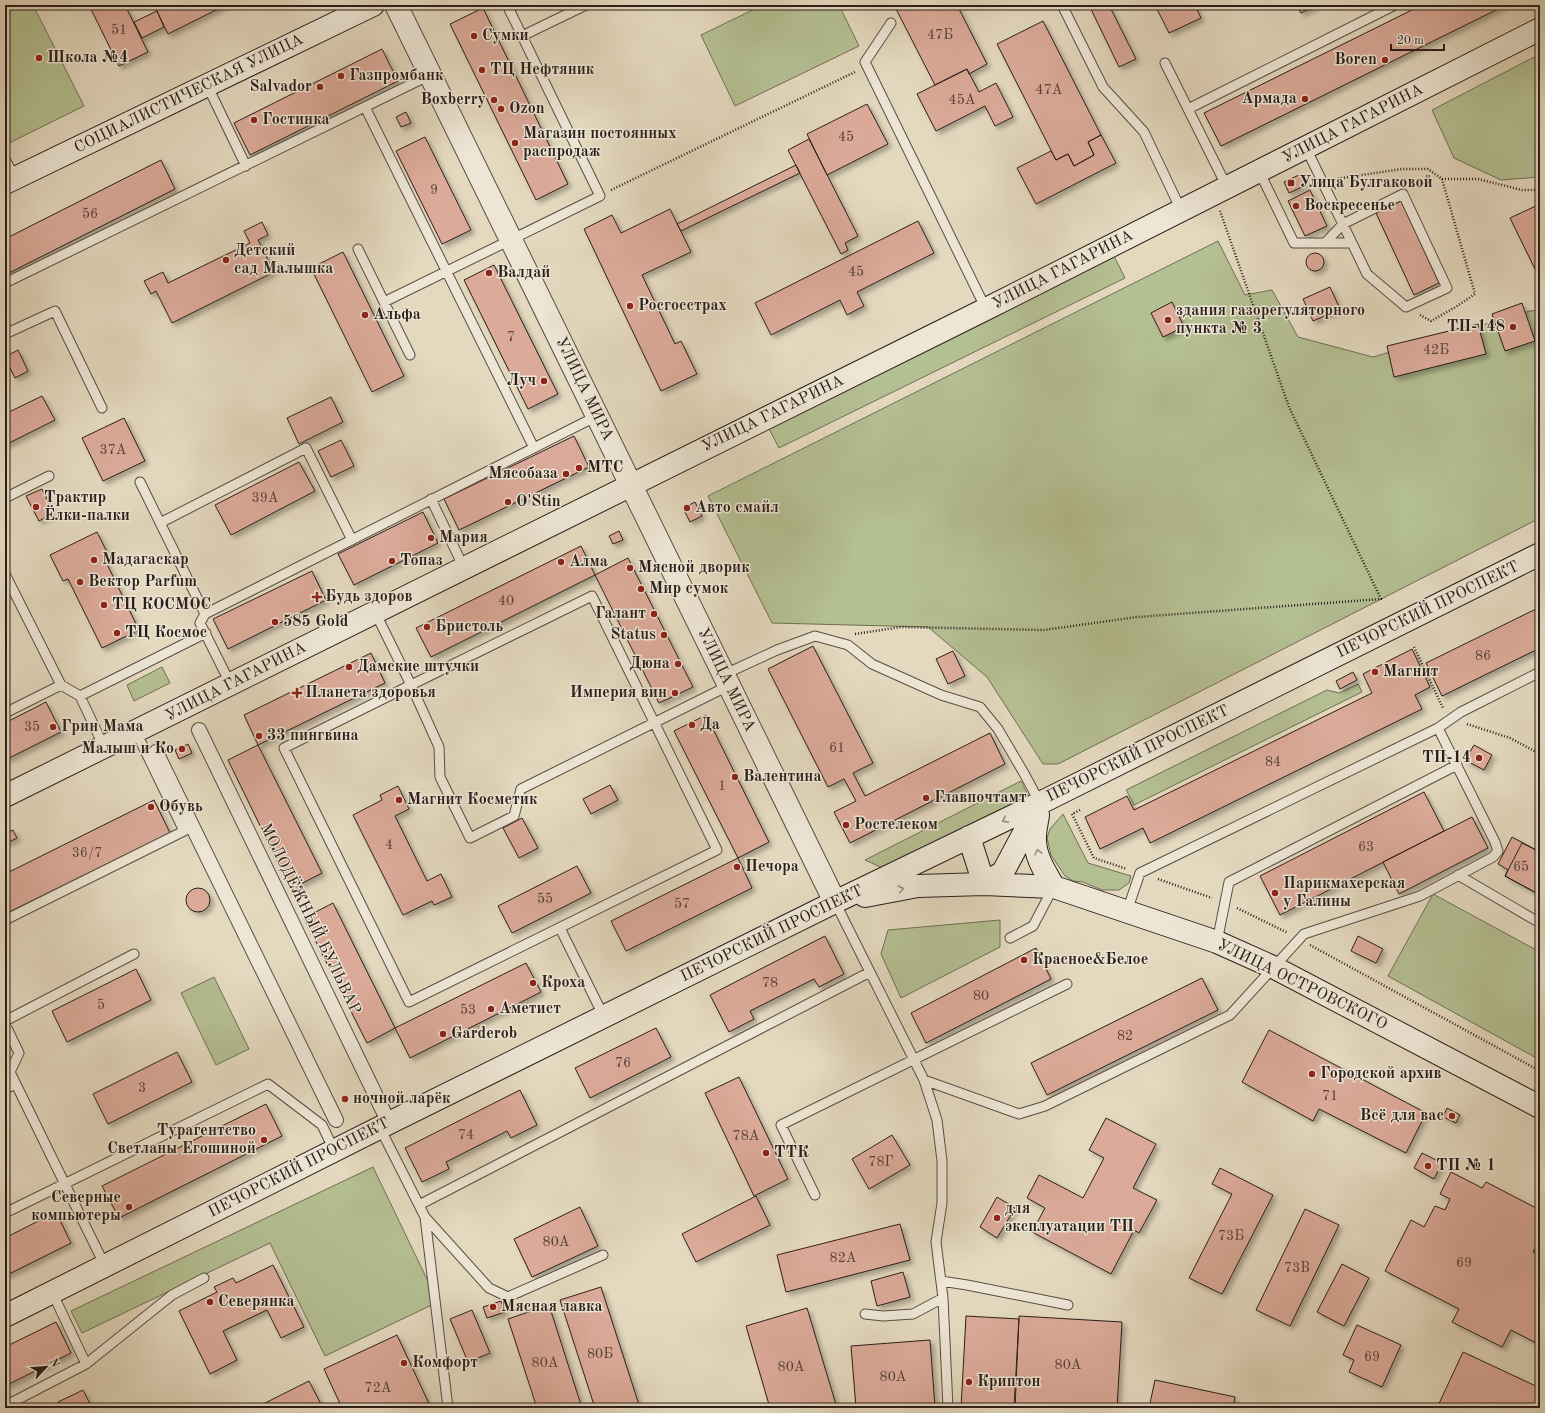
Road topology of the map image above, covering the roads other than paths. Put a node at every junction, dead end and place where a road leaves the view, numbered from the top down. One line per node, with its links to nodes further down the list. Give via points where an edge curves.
1 (373, 5): 12 (main road, СОЦИАЛИСТИЧЕСКАЯ УЛИЦА)
2 (396, 5): 11 (main road, УЛИЦА МИРА)
3 (507, 5): 9 (lane)
4 (586, 5): 9 (lane)
5 (1062, 5): 20 (lane, via 1103,87 1144,132)
6 (1395, 5): 14 (lane)
7 (891, 23): 28 (lane, via 865,62)
8 (1540, 29): 15 (main road, УЛИЦА ГАГАРИНА)
9 (522, 36): 21 (lane, via 600,196)
10 (1165, 64): 14 (lane)
11 (430, 75): 13 (lane); 21 (main road, УЛИЦА МИРА)
12 (206, 85): 16 (lane); 18 (main road, СОЦИАЛИСТИЧЕСКАЯ УЛИЦА)
13 (365, 107): 16 (lane); 25 (lane)
14 (1188, 109): 19 (lane)
15 (1306, 148): 17 (main road, УЛИЦА ГАГАРИНА); 23 (lane)
16 (246, 166): 26 (lane)
17 (1259, 171): 19 (main road, УЛИЦА ГАГАРИНА); 22 (lane, via 1294,243)
18 (8, 173)
19 (1221, 190): 20 (main road, УЛИЦА ГАГАРИНА)
20 (1182, 210): 28 (main road, УЛИЦА ГАГАРИНА)
21 (511, 240): 25 (lane); 32 (main road, УЛИЦА МИРА)
22 (1325, 243): 23 (lane); 23 (lane, via 1343,224 1403,194 1447,288 1406,307 1367,274)
23 (1352, 243)
24 (358, 249): 27 (lane)
25 (447, 272): 27 (lane); 33 (lane)
26 (5, 283)
27 (384, 302): 30 (lane)
28 (986, 309): 36 (main road, УЛИЦА ГАГАРИНА)
29 (5, 334): 31 (lane, via 55,311)
30 (410, 355)
31 (102, 408)
32 (597, 416): 33 (lane); 36 (main road, УЛИЦА МИРА)
33 (534, 448): 38 (lane)
34 (49, 476): 37 (lane)
35 (140, 482): 39 (lane)
36 (630, 485): 42 (main road, УЛИЦА ГАГАРИНА); 48 (main road, УЛИЦА МИРА)
37 (5, 498)
38 (431, 500): 40 (lane); 42 (lane)
39 (160, 523): 40 (lane, via 306,448); 45 (lane)
40 (352, 540): 45 (lane)
41 (1540, 554): 62 (main road, ПЕЧОРСКИЙ ПРОСПЕКТ)
42 (464, 568): 44 (main road, УЛИЦА ГАГАРИНА)
43 (5, 576): 49 (lane)
44 (375, 612): 50 (main road, УЛИЦА ГАГАРИНА); 51 (lane)
45 (205, 614): 46 (lane, via 200,623)
46 (206, 633): 50 (lane); 52 (lane)
47 (1540, 672): 55 (lane, via 1461,712)
48 (726, 681): 54 (lane); 62 (lane, via 777,650 815,636 848,645 885,671 941,695 980,707 998,729); 70 (main road, УЛИЦА МИРА)
49 (61, 685): 52 (lane); 53 (lane)
50 (232, 685): 57 (main road, УЛИЦА ГАГАРИНА)
51 (411, 685): 54 (lane, via 592,596); 54 (lane, via 439,748 440,777 470,838 514,816 521,789); 74 (lane, via 284,748 409,1002)
52 (80, 696): 58 (lane)
53 (5, 713)
54 (654, 722): 74 (lane, via 717,850)
55 (1438, 728): 60 (lane); 71 (lane, via 1140,873)
56 (199, 730): 89 (street, МОЛОДЁЖНЫЙ БУЛЬВАР)
57 (136, 732): 58 (main road, УЛИЦА ГАГАРИНА); 72 (lane, via 184,831)
58 (105, 748): 61 (main road, УЛИЦА ГАГАРИНА)
59 (156, 752): 88 (street)
60 (1457, 765): 67 (lane, via 1498,851 1493,857); 76 (lane, via 1229,882)
61 (5, 796)
62 (1040, 803): 63 (main road, ПЕЧОРСКИЙ ПРОСПЕКТ, one-way to 63); 66 (main road); 69 (main road, one-way to 62, via 1043,870 1035,838)
63 (969, 837): 64 (main road, ПЕЧОРСКИЙ ПРОСПЕКТ); 65 (main road)
64 (934, 854): 65 (main road); 70 (main road, ПЕЧОРСКИЙ ПРОСПЕКТ)
65 (976, 859): 66 (main road); 68 (main road)
66 (1005, 867): 68 (main road, via 1003,872); 69 (main road)
67 (1458, 876): 73 (lane); 78 (lane, via 1420,896 1304,934)
68 (984, 884): 69 (main road, УЛИЦА ОСТРОВСКОГО); 70 (main road, УЛИЦА ОСТРОВСКОГО, one-way to 68, via 918,886)
69 (1054, 887): 71 (main road, УЛИЦА ОСТРОВСКОГО); 75 (lane, via 1033,926)
70 (835, 902): 79 (lane); 81 (main road, ПЕЧОРСКИЙ ПРОСПЕКТ)
71 (1127, 911): 76 (main road, УЛИЦА ОСТРОВСКОГО)
72 (5, 920)
73 (1540, 923)
74 (560, 928): 81 (lane)
75 (1010, 938)
76 (1217, 942): 78 (main road, УЛИЦА ОСТРОВСКОГО)
77 (134, 954): 82 (lane)
78 (1275, 968): 84 (lane, via 1230,1015 1045,1106 1019,1114); 87 (main road, УЛИЦА ОСТРОВСКОГО)
79 (870, 972): 83 (lane); 93 (lane)
80 (1067, 984): 83 (lane)
81 (604, 1017): 89 (main road, ПЕЧОРСКИЙ ПРОСПЕКТ)
82 (5, 1022): 85 (lane, via 19,1053 10,1072)
83 (914, 1060): 84 (lane); 92 (lane, via 781,1125)
84 (924, 1080): 99 (lane, via 937,1120 942,1161 942,1203 936,1242)
85 (16, 1084): 86 (lane); 91 (lane)
86 (5, 1089)
87 (1540, 1107)
88 (336, 1120)
89 (384, 1125): 90 (main road, ПЕЧОРСКИЙ ПРОСПЕКТ); 93 (lane)
90 (334, 1150): 91 (lane, via 322,1125 268,1084); 97 (main road, ПЕЧОРСКИЙ ПРОСПЕКТ)
91 (64, 1184): 94 (lane); 97 (lane)
92 (815, 1195)
93 (419, 1205): 95 (lane)
94 (5, 1213)
95 (426, 1217): 96 (lane, via 489,1288 508,1297); 107 (lane)
96 (603, 1255)
97 (105, 1266): 100 (main road, ПЕЧОРСКИЙ ПРОСПЕКТ)
98 (204, 1278): 105 (lane, via 172,1295)
99 (941, 1281): 101 (lane); 102 (lane, via 968,1284)
100 (52, 1292): 104 (main road, ПЕЧОРСКИЙ ПРОСПЕКТ); 105 (lane)
101 (943, 1298): 103 (lane, via 913,1314); 108 (lane)
102 (1068, 1305)
103 (865, 1314)
104 (5, 1316)
105 (86, 1364): 106 (lane)
106 (5, 1406)
107 (448, 1408)
108 (948, 1408)

